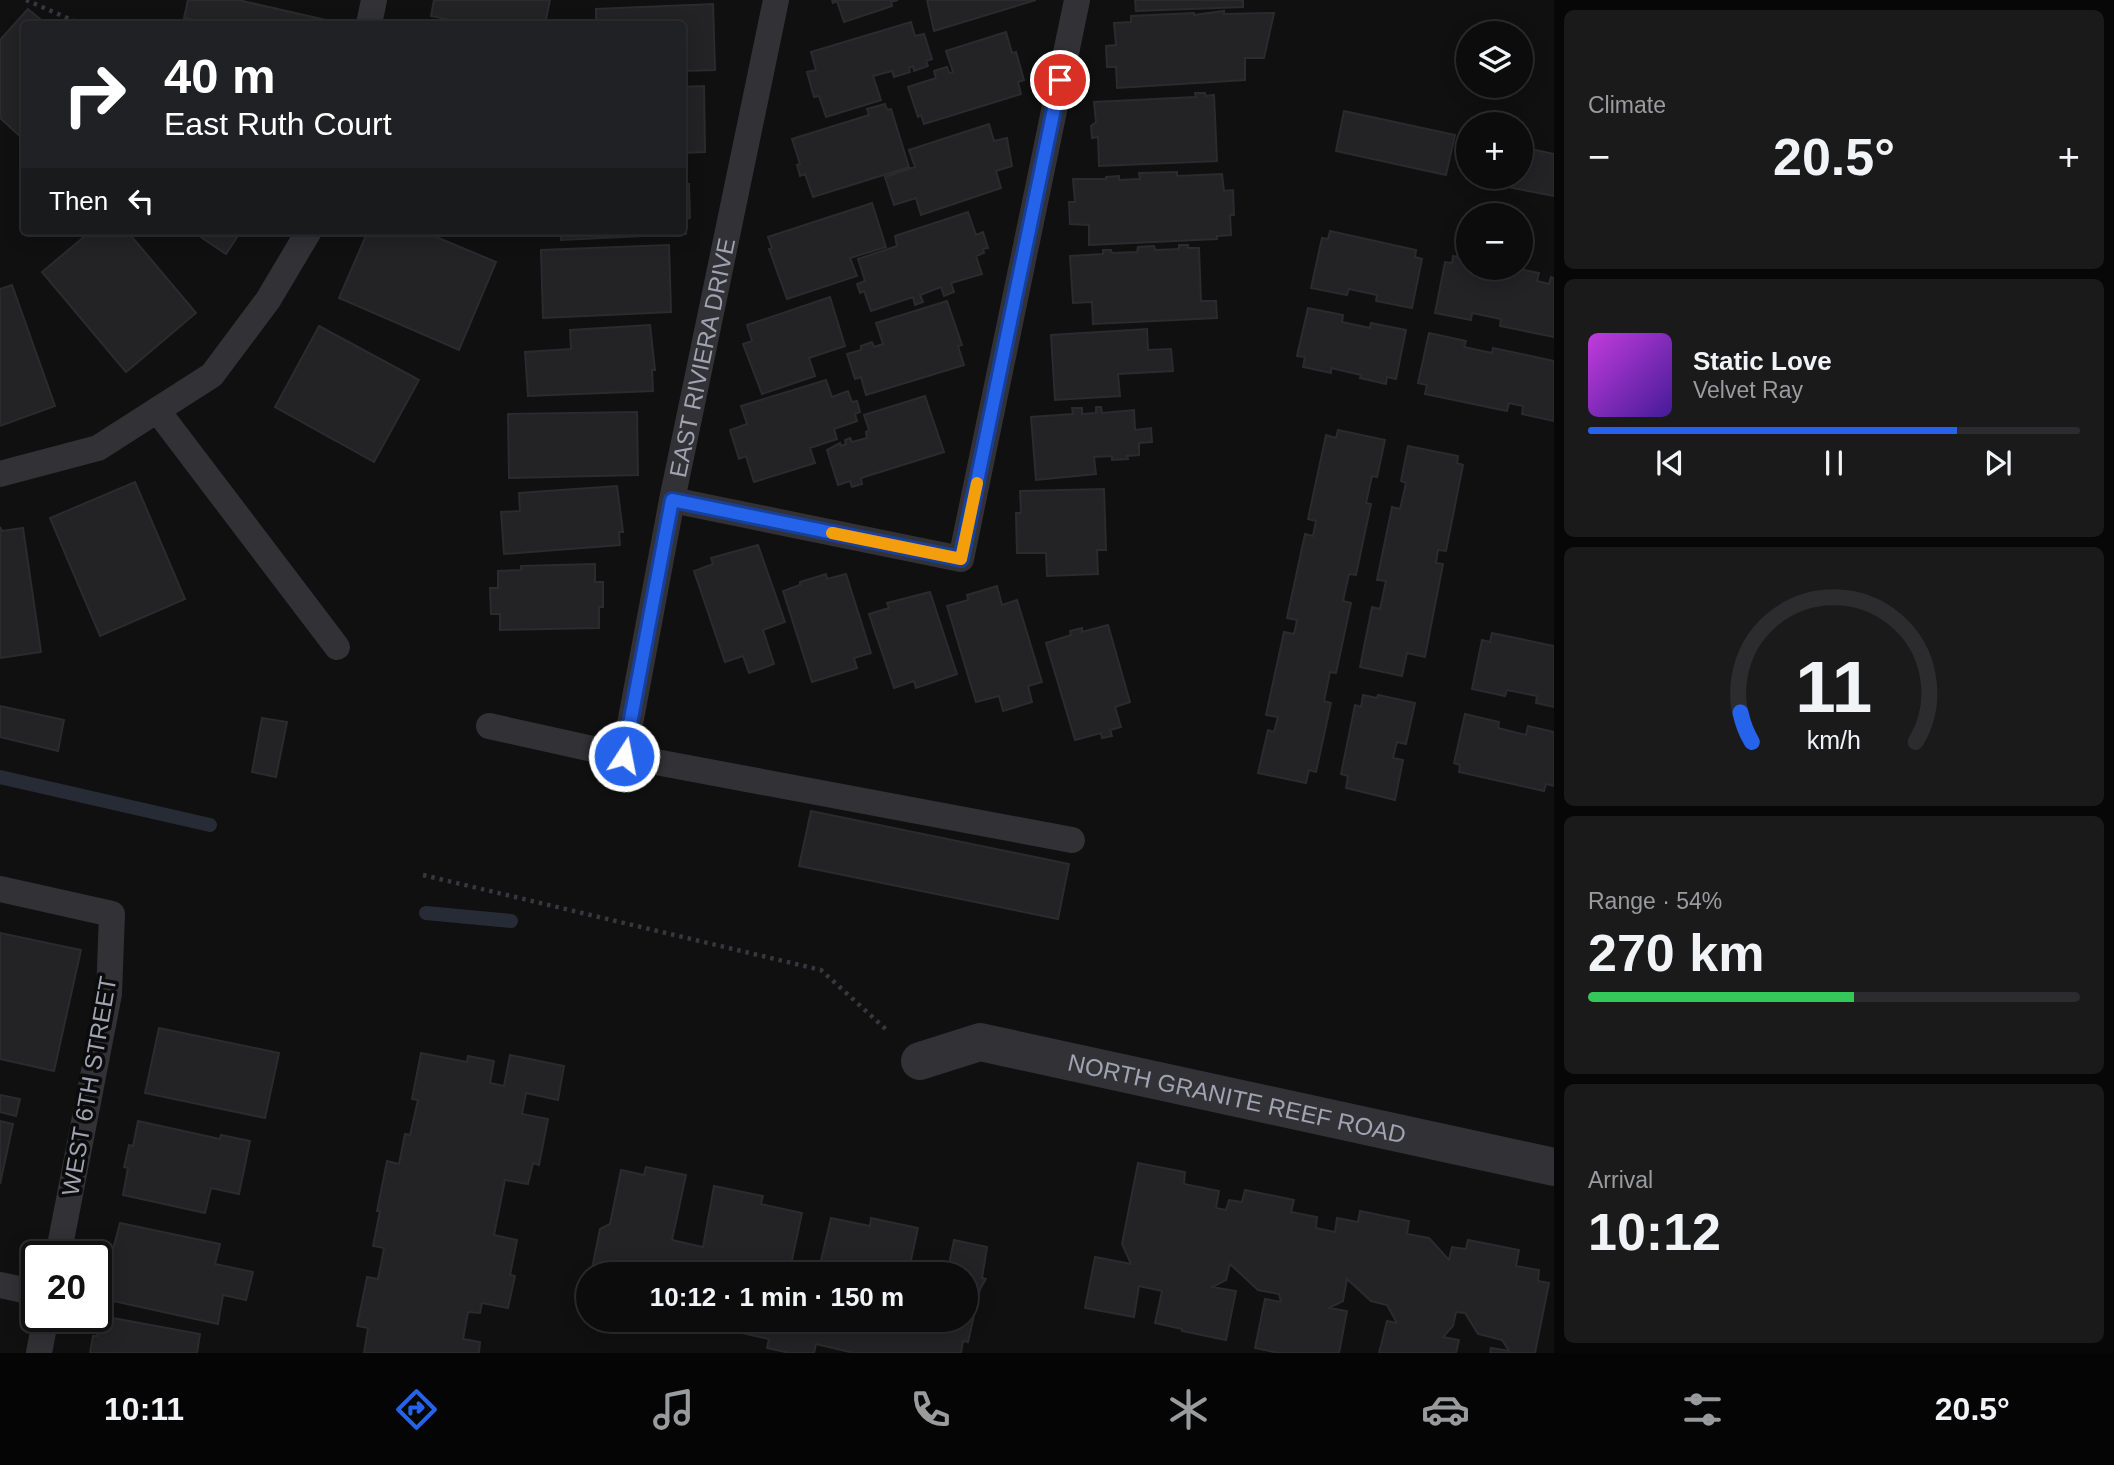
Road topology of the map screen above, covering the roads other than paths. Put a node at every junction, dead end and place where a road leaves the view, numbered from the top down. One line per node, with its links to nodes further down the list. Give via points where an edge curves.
1 (374, 0): 4 (lane)
2 (776, 0): 8 (lane, EAST RIVIERA DRIVE)
3 (1077, 0): 8 (lane, via 961,559)
4 (370, 21)
5 (307, 235): 6 (lane, via 268,300 212,375)
6 (157, 410): 7 (lane, via 98,448); 9 (lane)
7 (0, 474)
8 (672, 500): 11 (lane, EAST RIVIERA DRIVE)
9 (337, 647)
10 (489, 726): 11 (lane)
11 (624, 756): 12 (lane)
12 (1072, 840)
13 (0, 889): 16 (lane, WEST 6TH STREET, via 112,914 109,994)
14 (920, 1061): 15 (street, NORTH GRANITE REEF ROAD, via 980,1042)
15 (1554, 1167)
16 (61, 1241)
17 (0, 1285): 18 (lane)
18 (21, 1290)
19 (43, 1332): 20 (lane)
20 (39, 1353)

